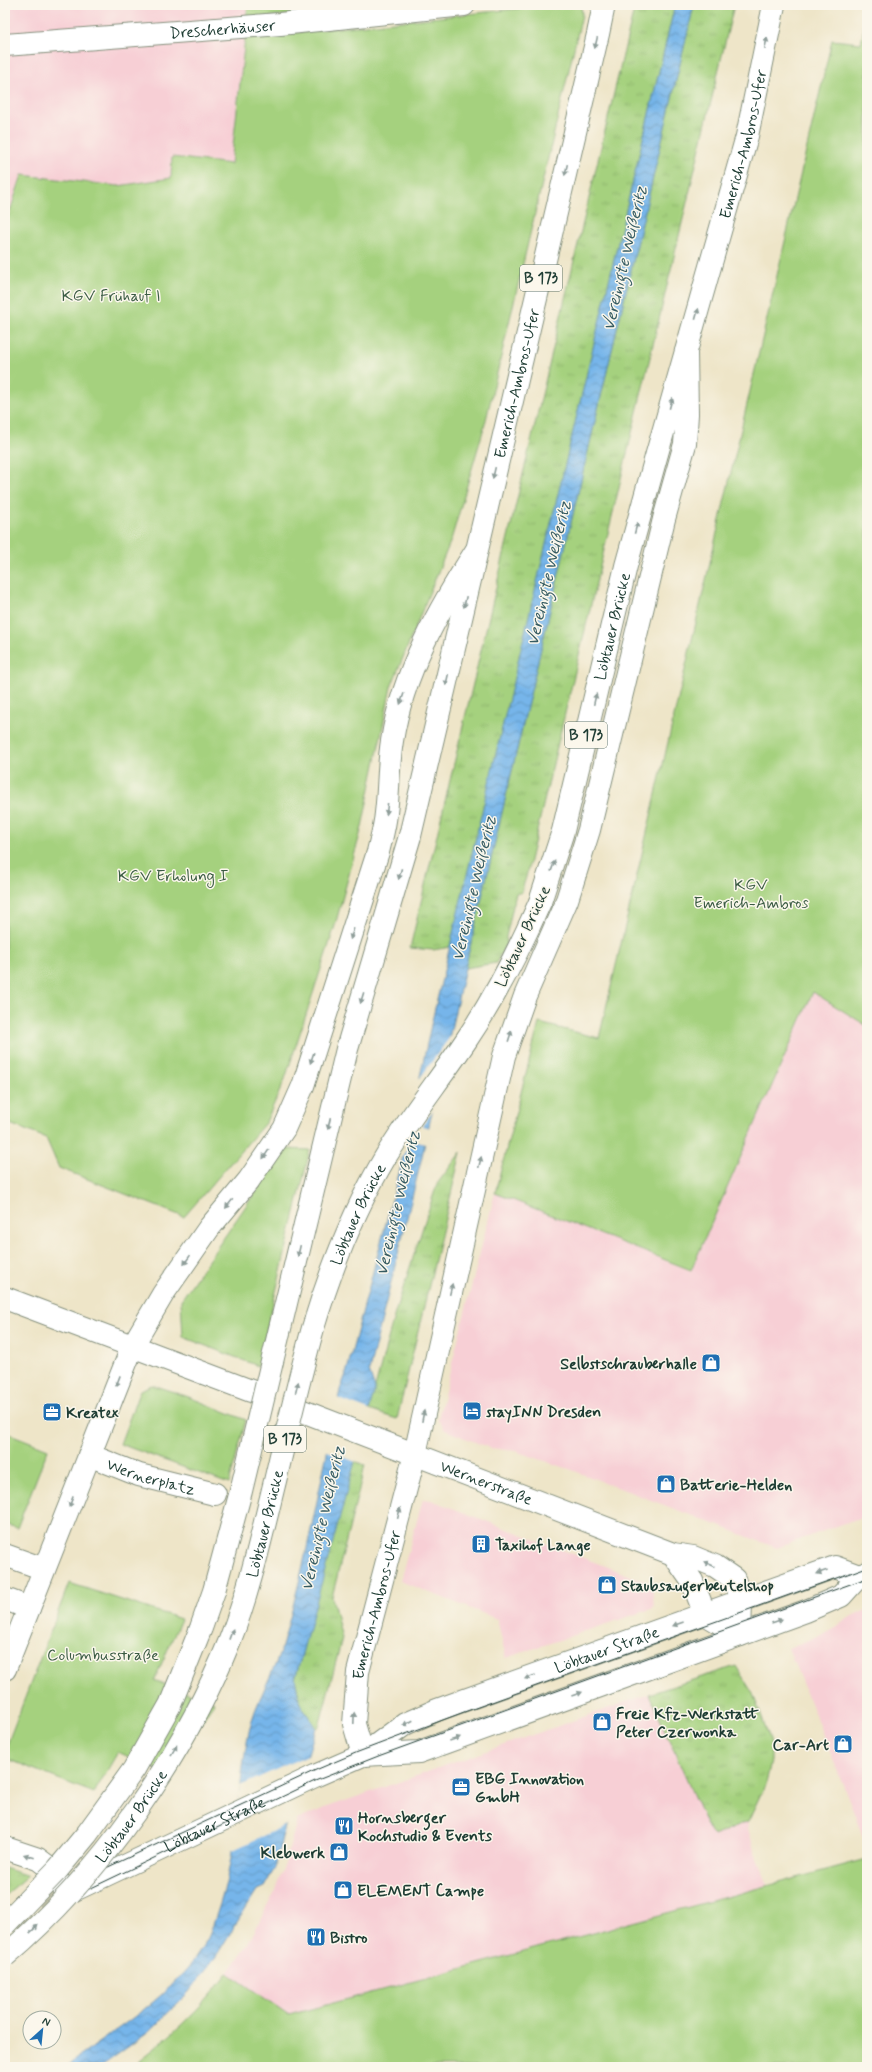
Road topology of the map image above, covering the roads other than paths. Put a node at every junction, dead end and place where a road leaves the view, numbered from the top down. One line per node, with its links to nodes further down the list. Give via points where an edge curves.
1 (464, 5): 4 (main road, Drescherhäuser, via 280,24)
2 (604, 5): 6 (main road, Emerich-Ambros-Ufer / B 173, one-way to 6)
3 (774, 5): 5 (main road, Emerich-Ambros-Ufer / B 173, one-way to 3, via 747,136)
4 (5, 45)
5 (686, 352): 11 (main road, Emerich-Ambros-Ufer, one-way to 5, via 504,1056 525,996 570,894 582,856 685,444); 27 (main road, Löbtauer Brücke / B 173, one-way to 5, bridge, via 75,1888 107,1849 163,1768 214,1676 242,1605 313,1328 347,1232 387,1155 489,1005 540,902 563,831 626,566)
6 (476, 550): 8 (main road, one-way to 8, via 439,611 398,710 392,741 386,816 378,852 300,1093 284,1129 163,1294); 26 (main road, Löbtauer Brücke / B 173, one-way to 26, bridge, via 410,836 348,1049 241,1491 218,1577 201,1628 170,1705 134,1769 58,1869)
7 (5, 1298): 8 (main road)
8 (133, 1345): 9 (main road); 12 (main road, one-way to 12)
9 (251, 1391)
10 (300, 1410): 11 (main road, Wernerstraße)
11 (415, 1454): 14 (main road, Wernerstraße); 24 (main road, Emerich-Ambros-Ufer, one-way to 11, via 354,1724 358,1672)
12 (89, 1456): 13 (main road, Wernerplatz, via 139,1475); 16 (main road, one-way to 16)
13 (215, 1494)
14 (673, 1554): 19 (main road, Wernerstraße, one-way to 14, via 734,1579 715,1566 693,1557); 21 (main road, via 692,1581)
15 (5, 1555): 16 (main road)
16 (44, 1570): 20 (main road)
17 (863, 1574): 19 (main road, Löbtauer Straße, one-way to 19, via 835,1567); 22 (main road, Löbtauer Straße, one-way to 17, via 841,1596)
18 (5, 1599): 20 (main road)
19 (741, 1602): 21 (main road, Löbtauer Straße); 22 (main road, Wernerstraße)
20 (29, 1608): 23 (main road)
21 (705, 1614): 22 (main road); 24 (main road, Löbtauer Straße, one-way to 24, via 405,1724)
22 (740, 1635): 24 (main road, Löbtauer Straße, one-way to 22, via 419,1752)
23 (5, 1669)
24 (363, 1755): 25 (main road, Löbtauer Straße, one-way to 25, via 67,1894 50,1868 38,1859)
25 (5, 1848)
26 (5, 1924)
27 (5, 1956)

